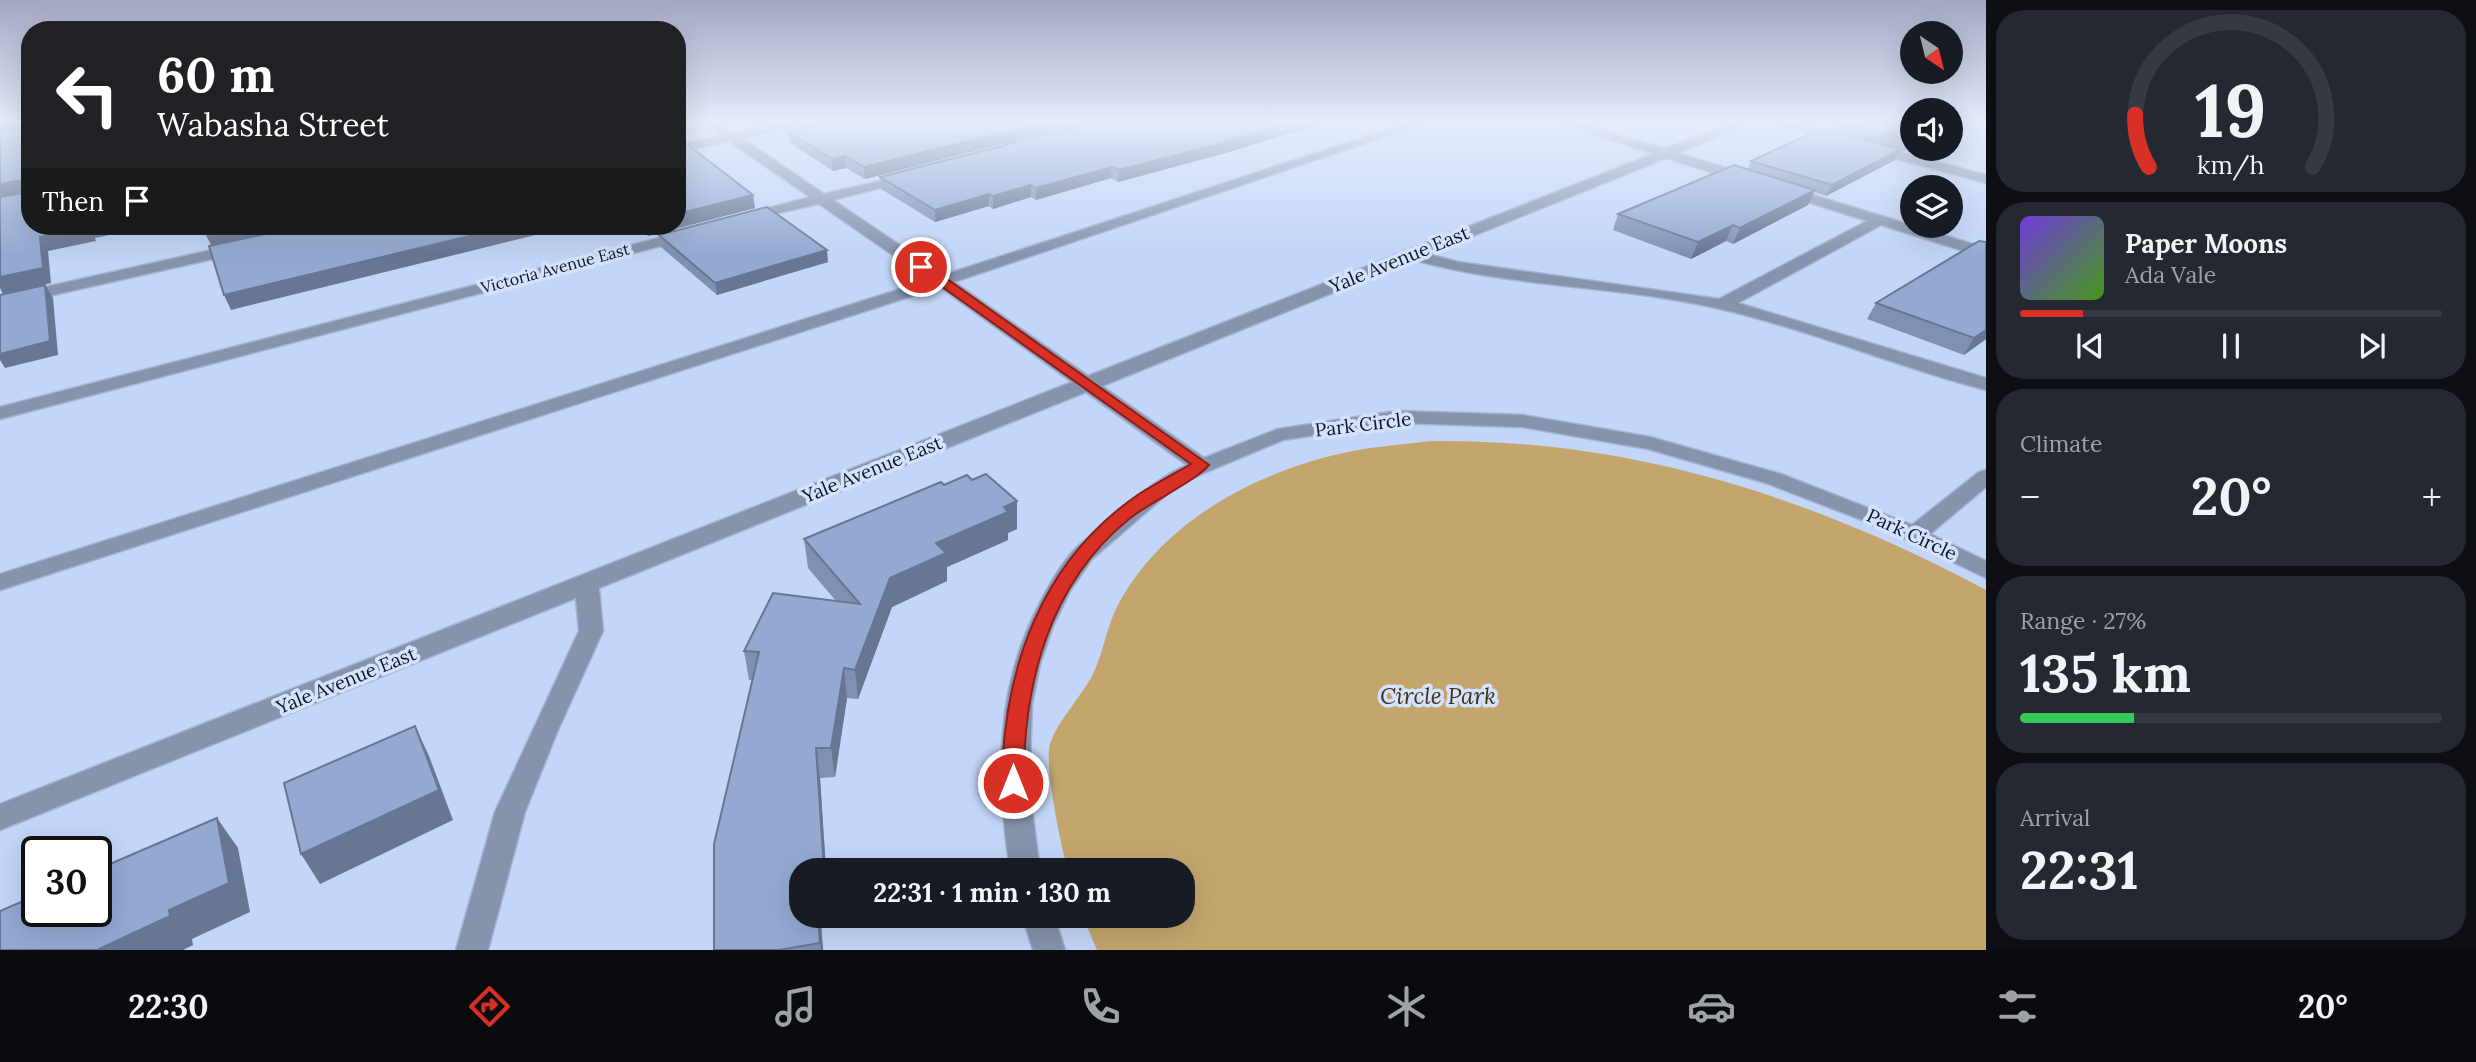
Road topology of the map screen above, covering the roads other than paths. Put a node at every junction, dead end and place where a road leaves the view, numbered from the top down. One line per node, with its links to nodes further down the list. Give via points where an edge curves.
1 (775, 166): 10 (street)
2 (1288, 166): 19 (street)
3 (1631, 166): 18 (street, Yale Avenue East)
4 (1708, 166): 11 (street)
5 (1942, 166): 8 (street)
6 (1980, 166): 8 (street)
7 (922, 172): 10 (street)
8 (1967, 173): 9 (street)
9 (1986, 178)
10 (822, 199): 12 (street); 19 (street)
11 (1879, 220): 17 (street); 21 (street)
12 (728, 223)
13 (701, 230): 14 (street, Victoria Avenue East)
14 (686, 234)
15 (682, 235): 24 (street, Victoria Avenue East)
16 (258, 244): 20 (street)
17 (1986, 253)
18 (1410, 254): 21 (street, via 1457,267); 22 (street, Yale Avenue East)
19 (942, 281): 22 (street); 29 (street)
20 (0, 303)
21 (1721, 305): 23 (street)
22 (1085, 382): 25 (street); 30 (street, Yale Avenue East)
23 (1986, 384)
24 (0, 413)
25 (1201, 465): 27 (street, Park Circle, via 1271,439 1347,423 1429,417 1516,420 1609,433 1706,456 1809,489); 32 (street, Park Circle, via 1145,498 1096,540 1056,594 1040,625 1024,672 1013,738)
26 (1986, 476): 27 (street)
27 (1916, 534): 28 (street, Park Circle)
28 (1986, 570)
29 (0, 582)
30 (587, 584): 31 (street, Yale Avenue East); 34 (street, via 591,631 510,812)
31 (0, 817)
32 (1023, 858)
33 (1042, 928): 35 (street)
34 (472, 950)
35 (1049, 950)

